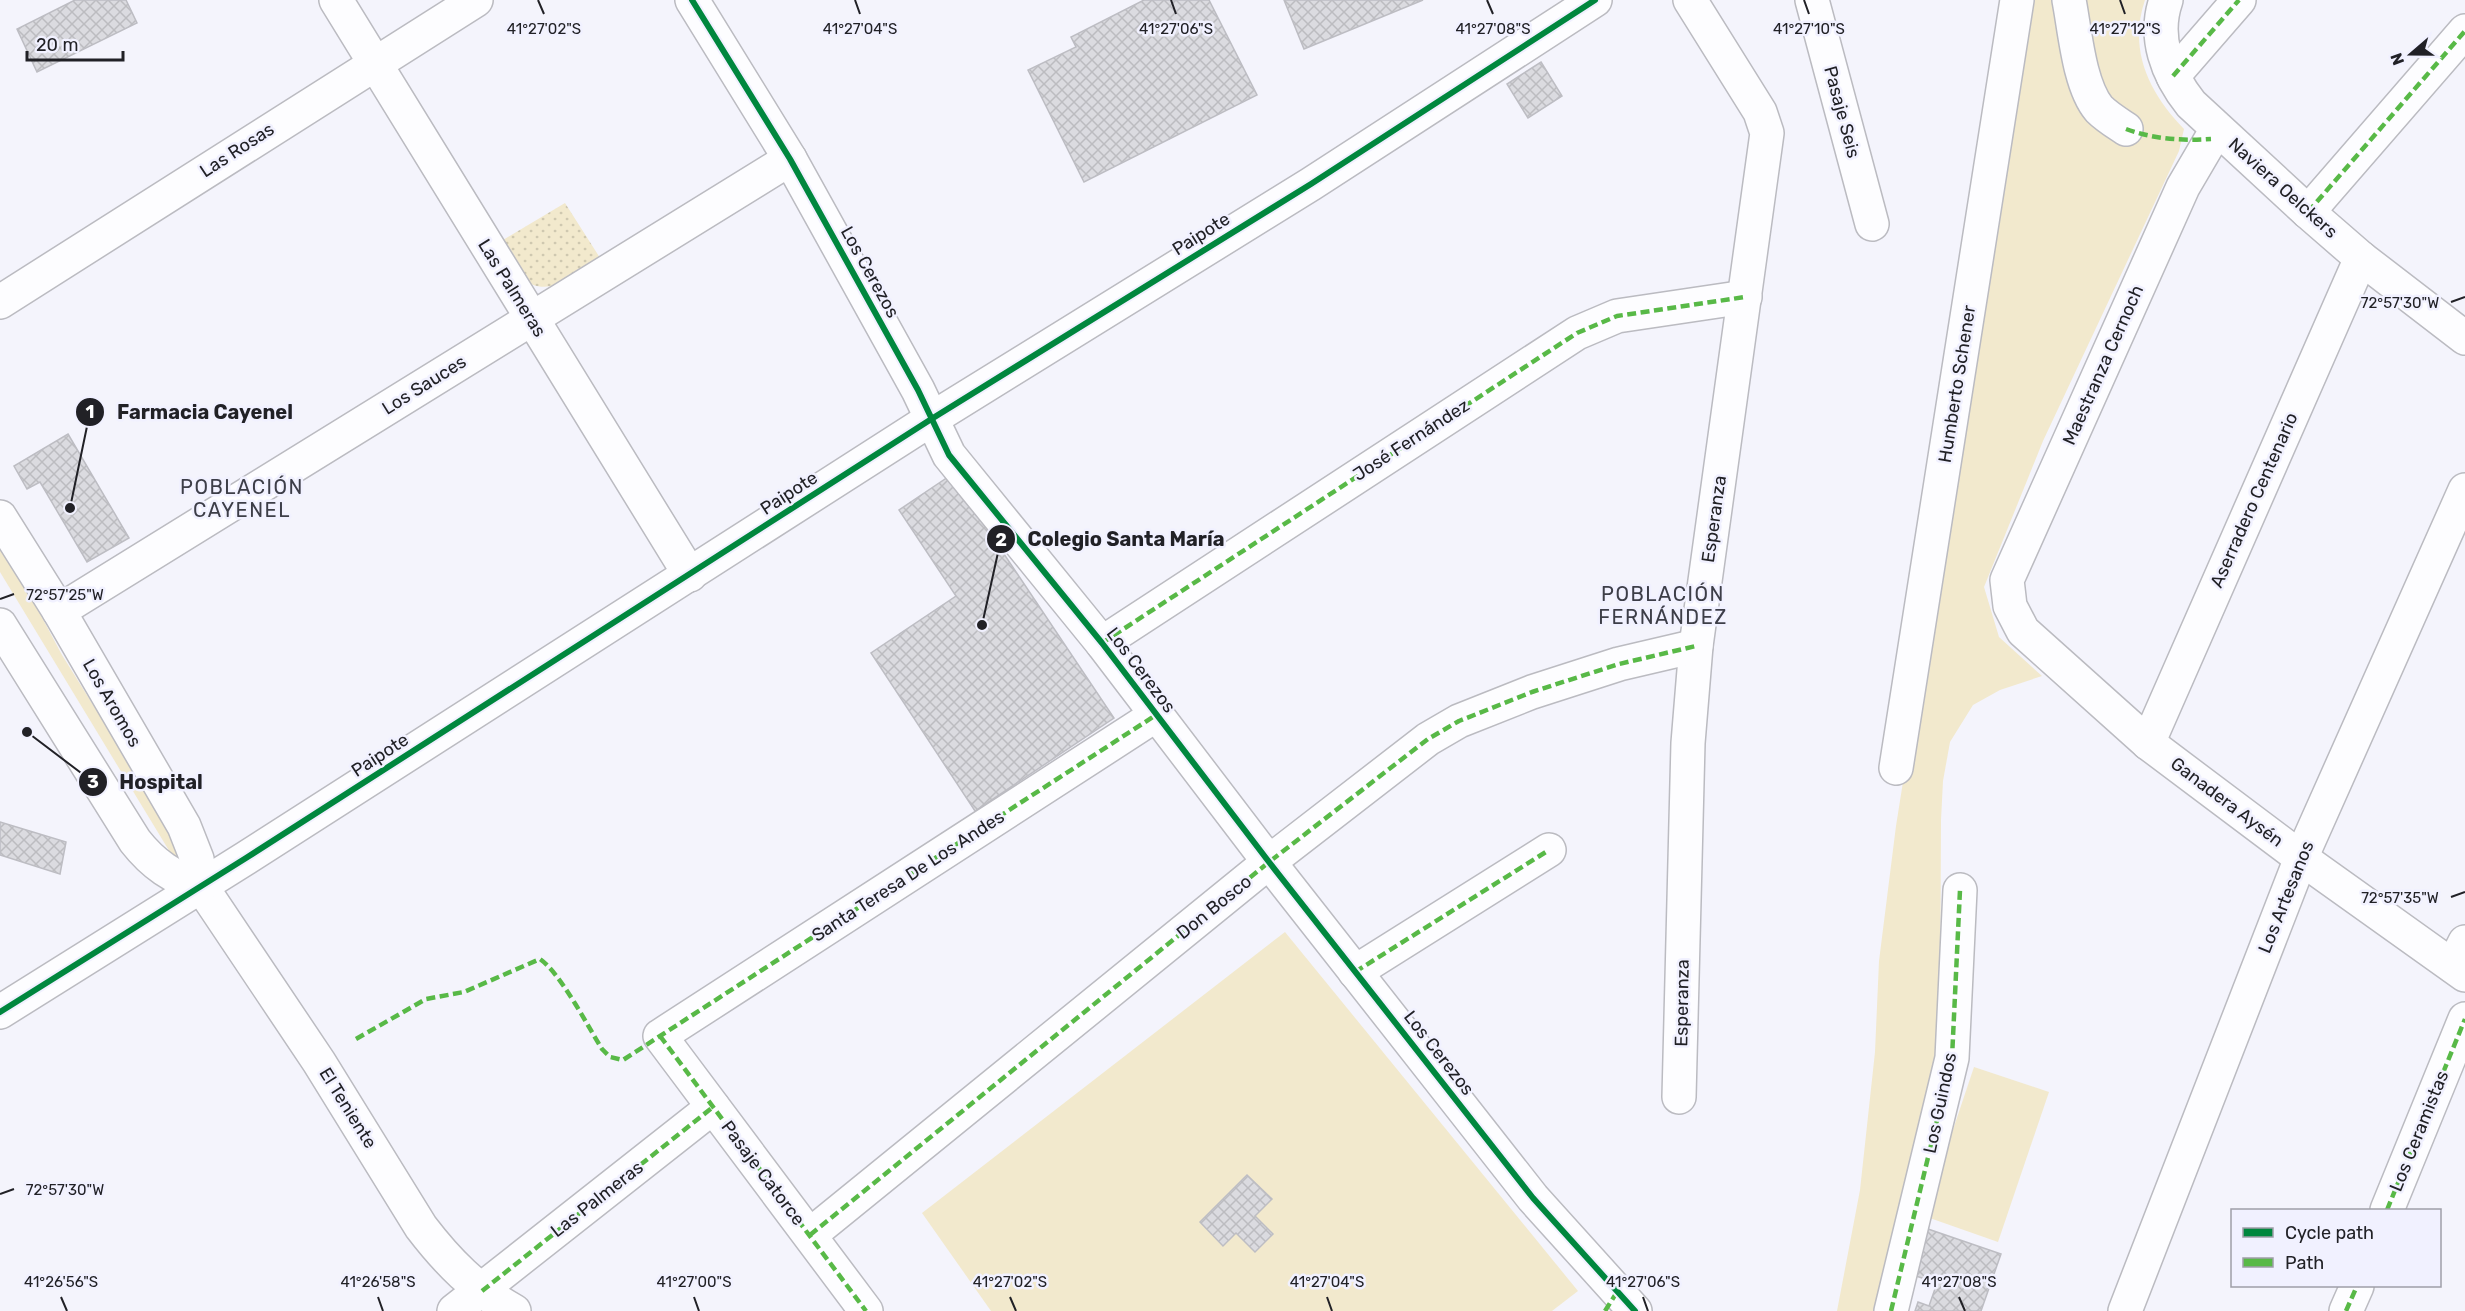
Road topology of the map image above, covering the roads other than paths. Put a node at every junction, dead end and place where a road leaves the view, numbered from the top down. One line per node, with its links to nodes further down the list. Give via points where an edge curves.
1 (336, 0): 12 (street, Las Palmeras)
2 (476, 0): 12 (street, Las Rosas)
3 (692, 0): 16 (street, Los Cerezos)
4 (1595, 0): 24 (street, Paipote, via 1311,184)
5 (1690, 0): 20 (street, Esperanza, via 1760,112 1767,134)
6 (1812, 0): 18 (street, Pasaje Seis)
7 (2017, 0): 35 (street, Humberto Schener)
8 (2069, 0): 14 (street, via 2091,95 2098,108)
9 (2166, 0): 13 (street, Naviera Oelckers, via 2160,30)
10 (2239, 0): 13 (street)
11 (2465, 31): 17 (street)
12 (374, 63): 21 (street, Las Rosas); 22 (street, Las Palmeras)
13 (2173, 76): 15 (street, Naviera Oelckers, via 2191,104)
14 (2126, 129)
15 (2217, 129): 17 (street, Naviera Oelckers); 28 (street, Maestranza Cernoch, via 2183,187 2007,580)
16 (789, 159): 22 (street, Los Sauces); 24 (street, Los Cerezos)
17 (2308, 212): 19 (street, Naviera Oelckers)
18 (1872, 224)
19 (2361, 258): 23 (street, Naviera Oelckers); 34 (street, Aserradero Centenario)
20 (1745, 297): 31 (street, José Fernández, via 1617,316 1568,338); 32 (street, Esperanza)
21 (0, 302)
22 (532, 319): 27 (street, Las Palmeras); 29 (street, Los Sauces)
23 (2465, 338)
24 (933, 418): 27 (street, Paipote); 31 (street, Los Cerezos, via 949,455)
25 (2465, 490): 37 (street, Los Artesanos)
26 (0, 517): 29 (street, Los Aromos)
27 (690, 575): 39 (street, Paipote)
28 (2010, 606): 34 (street, Ganadera Aysén, via 2023,631)
29 (58, 611): 39 (street, Los Aromos, via 184,826 197,859)
30 (0, 625): 39 (street, via 135,841 158,866)
31 (1102, 643): 33 (street, Los Cerezos)
32 (1696, 646): 38 (street, Don Bosco, via 1573,678 1459,721 1428,739); 46 (street, Esperanza, via 1688,743)
33 (1156, 715): 38 (street, Los Cerezos); 45 (street, Santa Teresa De Los Andes)
34 (2148, 742): 37 (street, Ganadera Aysén)
35 (1896, 768)
36 (1549, 850): 42 (street)
37 (2301, 858): 41 (street, Ganadera Aysén); 57 (street, Los Artesanos)
38 (1269, 862): 42 (street, Los Cerezos); 49 (street, Don Bosco)
39 (201, 886): 43 (street, Paipote); 51 (street, El Teniente, via 319,1062 421,1227 454,1267)
40 (1960, 890): 56 (street, Los Guindos, via 1952,1058)
41 (2461, 961)
42 (1355, 972): 52 (street, Los Cerezos)
43 (0, 1012)
44 (2465, 1019): 48 (street, Los Ceramistas)
45 (660, 1036): 47 (street, Pasaje Catorce)
46 (1679, 1097)
47 (713, 1107): 49 (street, Pasaje Catorce); 51 (street, Las Palmeras)
48 (2387, 1209)
49 (810, 1235): 53 (street, Pasaje Catorce)
50 (2357, 1287): 58 (street)
51 (482, 1291): 54 (street, Las Palmeras); 55 (street, El Teniente)
52 (1619, 1305)
53 (859, 1309)
54 (454, 1311)
55 (514, 1311)
56 (1891, 1311)
57 (2125, 1311)
58 (2346, 1311)

